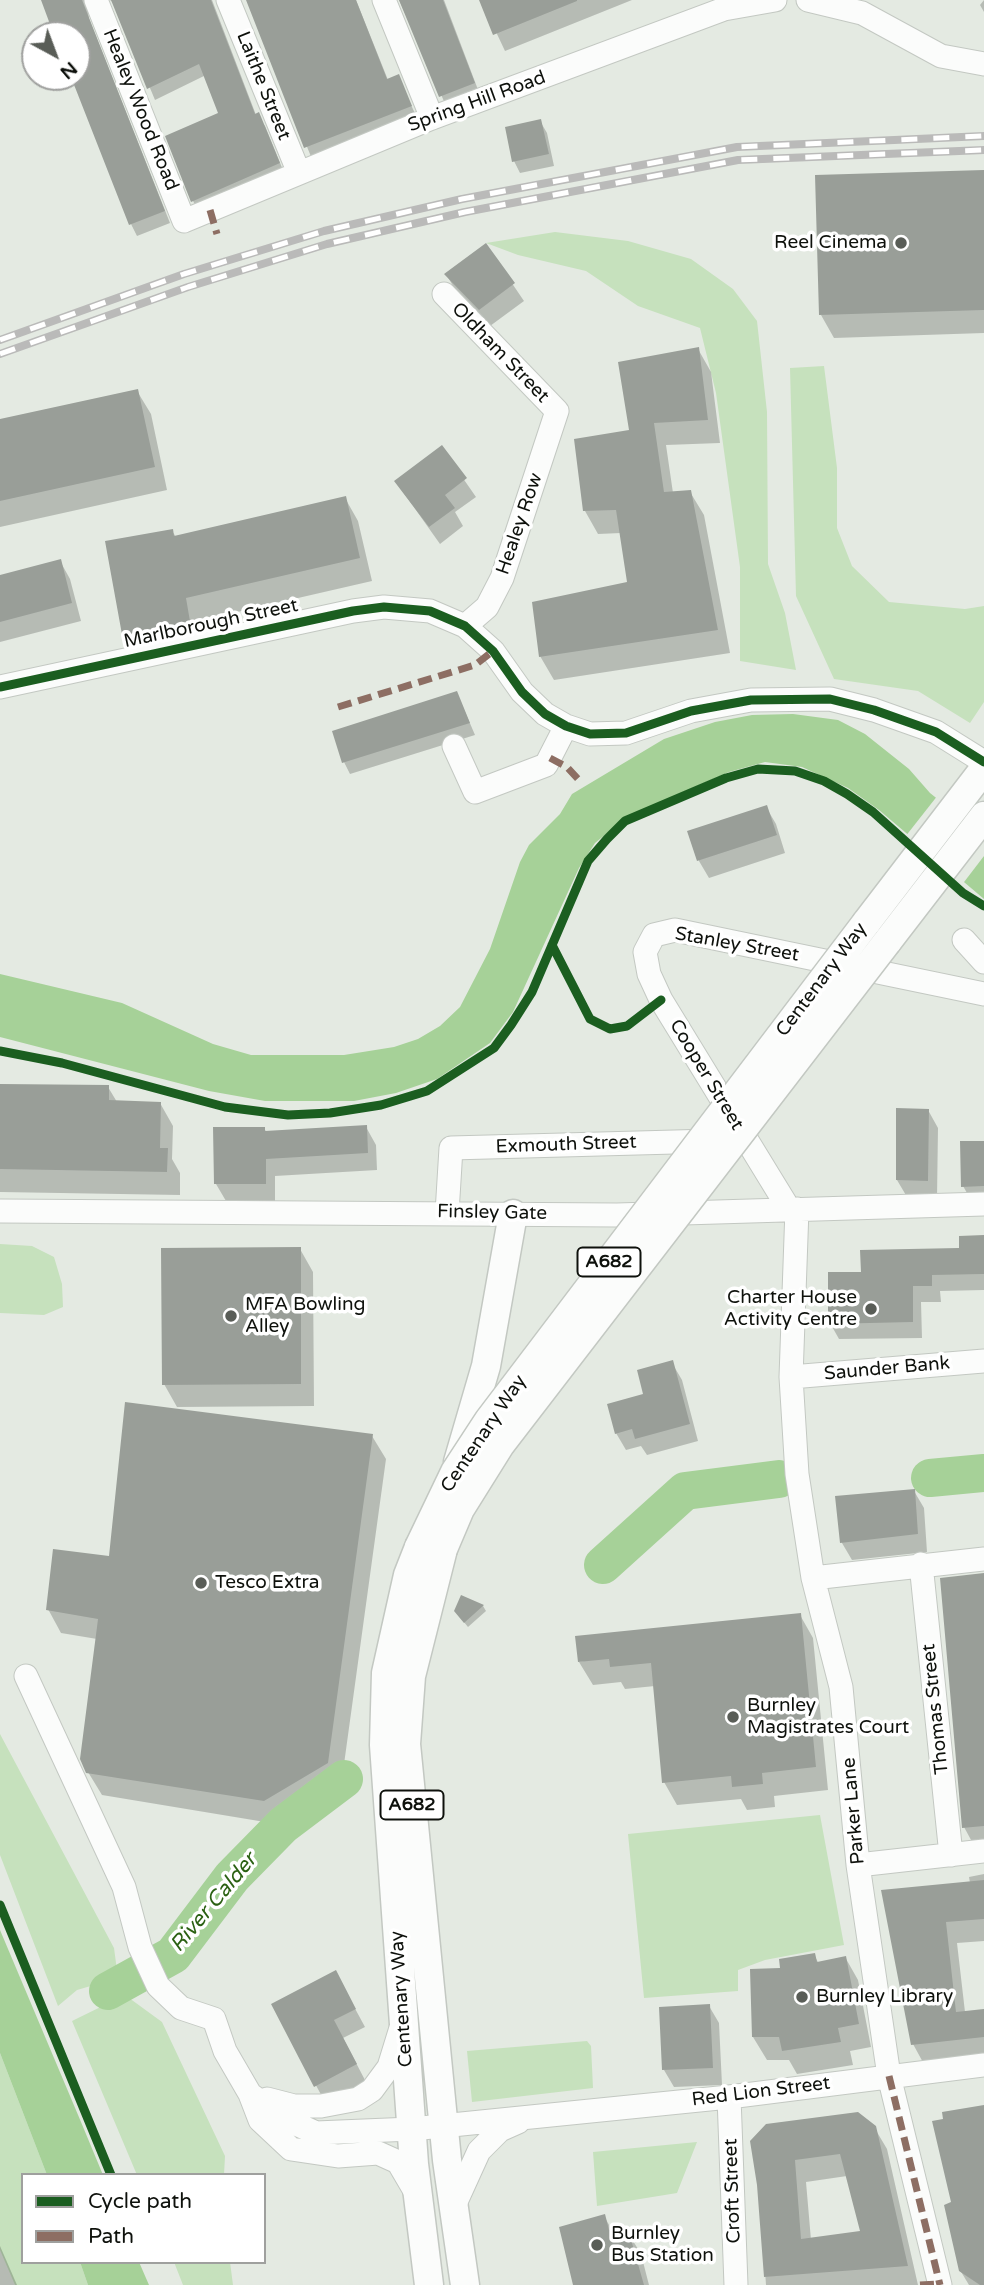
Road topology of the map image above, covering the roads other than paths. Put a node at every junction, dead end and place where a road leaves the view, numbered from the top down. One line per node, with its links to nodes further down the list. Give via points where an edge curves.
1 (96, 0): 9 (street, Healey Wood Road)
2 (228, 0): 8 (street, Laithe Street)
3 (384, 0): 7 (street)
4 (775, 0): 7 (street, Spring Hill Road, via 724,9)
5 (807, 0): 6 (street, via 862,13 941,56)
6 (984, 64)
7 (432, 118): 8 (street, Spring Hill Road)
8 (299, 173): 9 (street, Spring Hill Road)
9 (184, 221)
10 (444, 295): 11 (street, Oldham Street)
11 (556, 411): 12 (street, Healey Row, via 502,578 488,607)
12 (465, 626): 13 (street, Marlborough Street, via 430,611 384,607 353,611); 14 (street, via 493,652 522,692)
13 (0, 687)
14 (566, 726): 15 (street, via 547,765 475,792); 16 (street, via 590,734 626,733 691,711 741,702 830,699 936,732)
15 (454, 746)
16 (984, 762)
17 (984, 769): 31 (main road, Centenary Way / A682, bridge, via 506,1398)
18 (984, 816): 32 (main road, Centenary Way / A682, bridge, via 500,1446)
19 (654, 936): 22 (street, Stanley Street, via 676,930); 23 (street, Cooper Street, via 645,953 649,974)
20 (964, 940): 21 (street)
21 (984, 962)
22 (984, 994)
23 (746, 1140): 25 (street, Cooper Street); 27 (street, Exmouth Street, via 451,1148)
24 (984, 1204): 25 (street, Finsley Gate)
25 (793, 1209): 28 (street, Finsley Gate); 30 (street, Parker Lane)
26 (0, 1211): 27 (street, Finsley Gate)
27 (447, 1213): 28 (street, Finsley Gate)
28 (513, 1214): 31 (main road, A682, bridge, via 486,1366)
29 (984, 1361): 30 (street, Saunder Bank)
30 (791, 1377): 35 (street, Parker Lane, via 797,1474)
31 (455, 1472): 32 (main road, Centenary Way / A682, bridge)
32 (431, 1548): 40 (main road, Centenary Way / A682, via 408,1575 386,1673 384,1745); 41 (main road, Centenary Way / A682, via 411,1676 406,1744)
33 (984, 1559): 34 (street)
34 (921, 1564): 35 (street); 38 (street, Thomas Street)
35 (813, 1578): 39 (street, Parker Lane, via 841,1687)
36 (26, 1676): 44 (street, via 124,1887 140,1947 158,1986 181,2008 214,2019 225,2051)
37 (984, 1851): 38 (street)
38 (951, 1855): 39 (street)
39 (858, 1865): 43 (street, Parker Lane)
40 (403, 2022): 44 (street, via 389,2067 372,2090 358,2099 294,2106); 48 (main road, Centenary Way / A682)
41 (438, 2065): 47 (main road, Centenary Way / A682); 48 (street, via 428,2107)
42 (984, 2065): 43 (street, Red Lion Street)
43 (889, 2076): 45 (street, Red Lion Street); 56 (street, Parker Lane)
44 (250, 2095): 48 (street, Red Lion Street, via 316,2133); 49 (street, via 260,2120 291,2149 338,2156)
45 (729, 2097): 46 (street, Red Lion Street); 55 (street, Croft Street)
46 (537, 2115): 47 (street, Red Lion Street); 52 (street, Red Lion Street, via 500,2130 479,2151)
47 (444, 2127): 48 (street, Red Lion Street); 50 (main road, Centenary Way / A682)
48 (412, 2129): 49 (street); 50 (street); 51 (main road, Centenary Way / A682)
49 (378, 2153): 51 (street, via 398,2162)
50 (447, 2160): 52 (main road, Centenary Way / A682)
51 (420, 2199): 53 (main road, Centenary Way / A682)
52 (454, 2206): 54 (main road, Centenary Way / A682)
53 (429, 2285)
54 (465, 2285)
55 (736, 2285)
56 (933, 2285)

